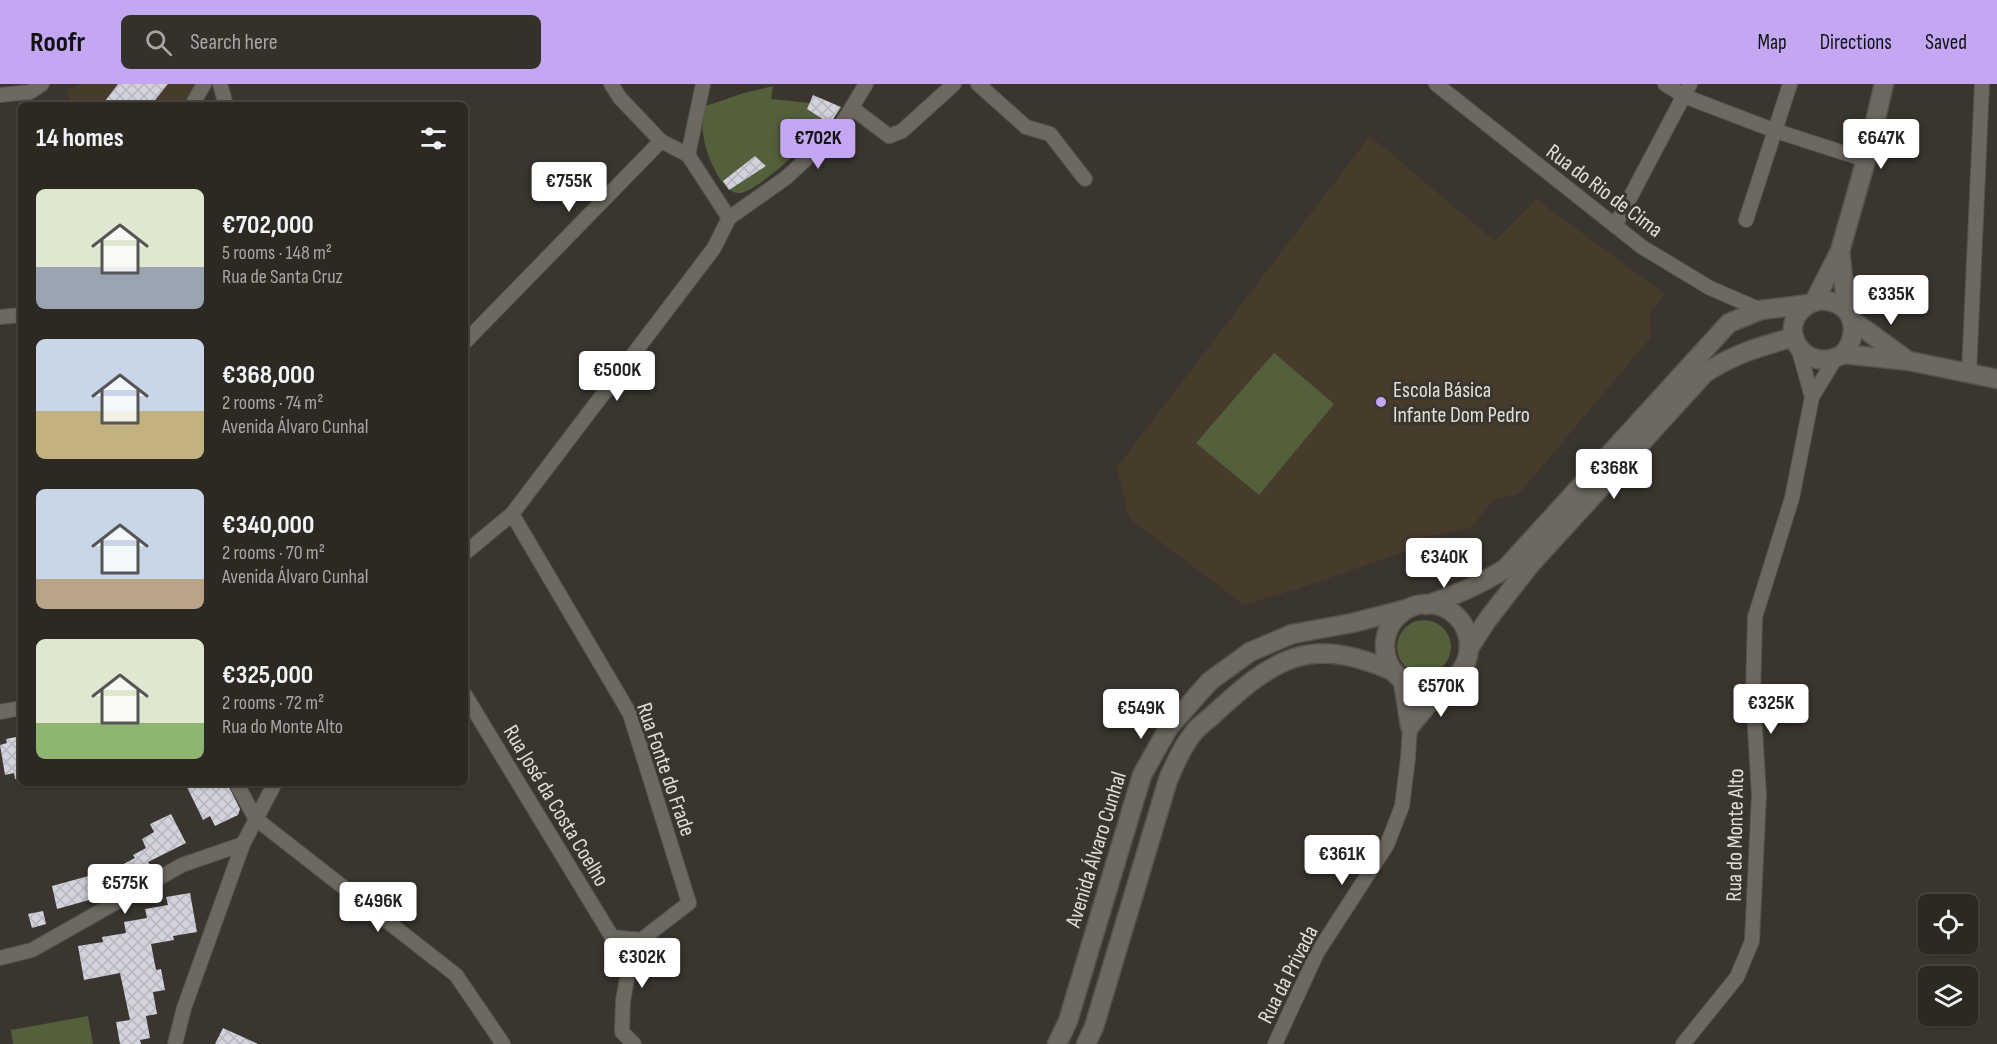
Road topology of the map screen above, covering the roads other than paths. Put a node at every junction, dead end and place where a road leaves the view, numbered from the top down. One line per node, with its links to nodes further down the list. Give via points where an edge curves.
1 (42, 84): 15 (street, via 30,92)
2 (204, 84): 16 (street)
3 (220, 84): 17 (street)
4 (611, 84): 20 (street)
5 (703, 84): 21 (street)
6 (866, 84): 18 (street)
7 (954, 84): 18 (street, via 903,131 889,136)
8 (978, 84): 23 (street, via 1026,127 1050,134)
9 (1436, 84): 26 (street, Rua do Rio de Cima)
10 (1665, 84): 14 (street)
11 (1790, 84): 19 (street)
12 (1884, 84): 22 (main road)
13 (1982, 84): 37 (street)
14 (1687, 90): 19 (street); 26 (street)
15 (0, 95)
16 (194, 102)
17 (225, 102)
18 (852, 108): 24 (street, via 840,127 787,177)
19 (1773, 130): 22 (street); 25 (street)
20 (661, 141): 21 (street); 33 (street)
21 (688, 155): 24 (street)
22 (1866, 160): 27 (main road)
23 (1085, 179)
24 (729, 218): 40 (street, via 708,256)
25 (1746, 220)
26 (1615, 226): 29 (street, Rua do Rio de Cima, via 1710,288)
27 (1840, 251): 28 (main road); 31 (main road)
28 (1811, 303): 29 (main road); 31 (main road, via 1832,302); 34 (main road, via 1796,318)
29 (1761, 310): 42 (main road, via 1729,323 1712,340 1505,568 1480,584)
30 (18, 315): 32 (street)
31 (1849, 316): 35 (main road, via 1852,338); 36 (main road)
32 (0, 317)
33 (468, 339)
34 (1796, 342): 35 (main road, via 1805,355 1814,359 1825,361); 39 (street); 44 (main road, via 1755,348 1728,358 1705,373 1530,565)
35 (1839, 356): 36 (main road); 39 (street)
36 (1909, 361): 37 (main road)
37 (1969, 373): 38 (main road)
38 (1997, 379)
39 (1812, 397): 63 (street, Rua do Monte Alto, via 1792,498 1755,616 1753,695 1760,795 1752,940 1737,977)
40 (512, 514): 41 (street); 55 (street, Rua Fonte do Frade, via 630,714 689,903 641,940)
41 (468, 551)
42 (1426, 605): 43 (main road); 44 (main road, via 1434,604 1458,617 1466,628)
43 (1407, 609): 45 (main road, via 1388,630 1385,644); 60 (main road, Avenida Álvaro Cunhal, via 1292,634 1250,652 1210,681 1169,727 1142,775 1068,1021)
44 (1469, 648): 46 (main road, via 1464,668)
45 (1398, 676): 46 (main road, via 1416,687); 50 (main road); 61 (main road, via 1374,663 1342,654 1295,658 1260,674 1195,731 1168,780)
46 (1443, 686): 50 (main road)
47 (468, 700): 55 (street, Rua José da Costa Coelho, via 612,937)
48 (18, 709): 49 (street)
49 (0, 712)
50 (1410, 726): 62 (street, Rua da Privada, via 1402,806 1387,845 1317,953)
51 (238, 786): 53 (street)
52 (273, 786): 53 (street)
53 (256, 819): 54 (street); 58 (street, via 456,975)
54 (243, 844): 56 (street, via 182,865 32,950); 57 (street, via 184,1008)
55 (634, 939): 59 (street, via 622,1032)
56 (0, 957)
57 (175, 1044)
58 (503, 1044)
59 (634, 1044)
60 (1057, 1044)
61 (1086, 1044)
62 (1275, 1044)
63 (1683, 1044)

